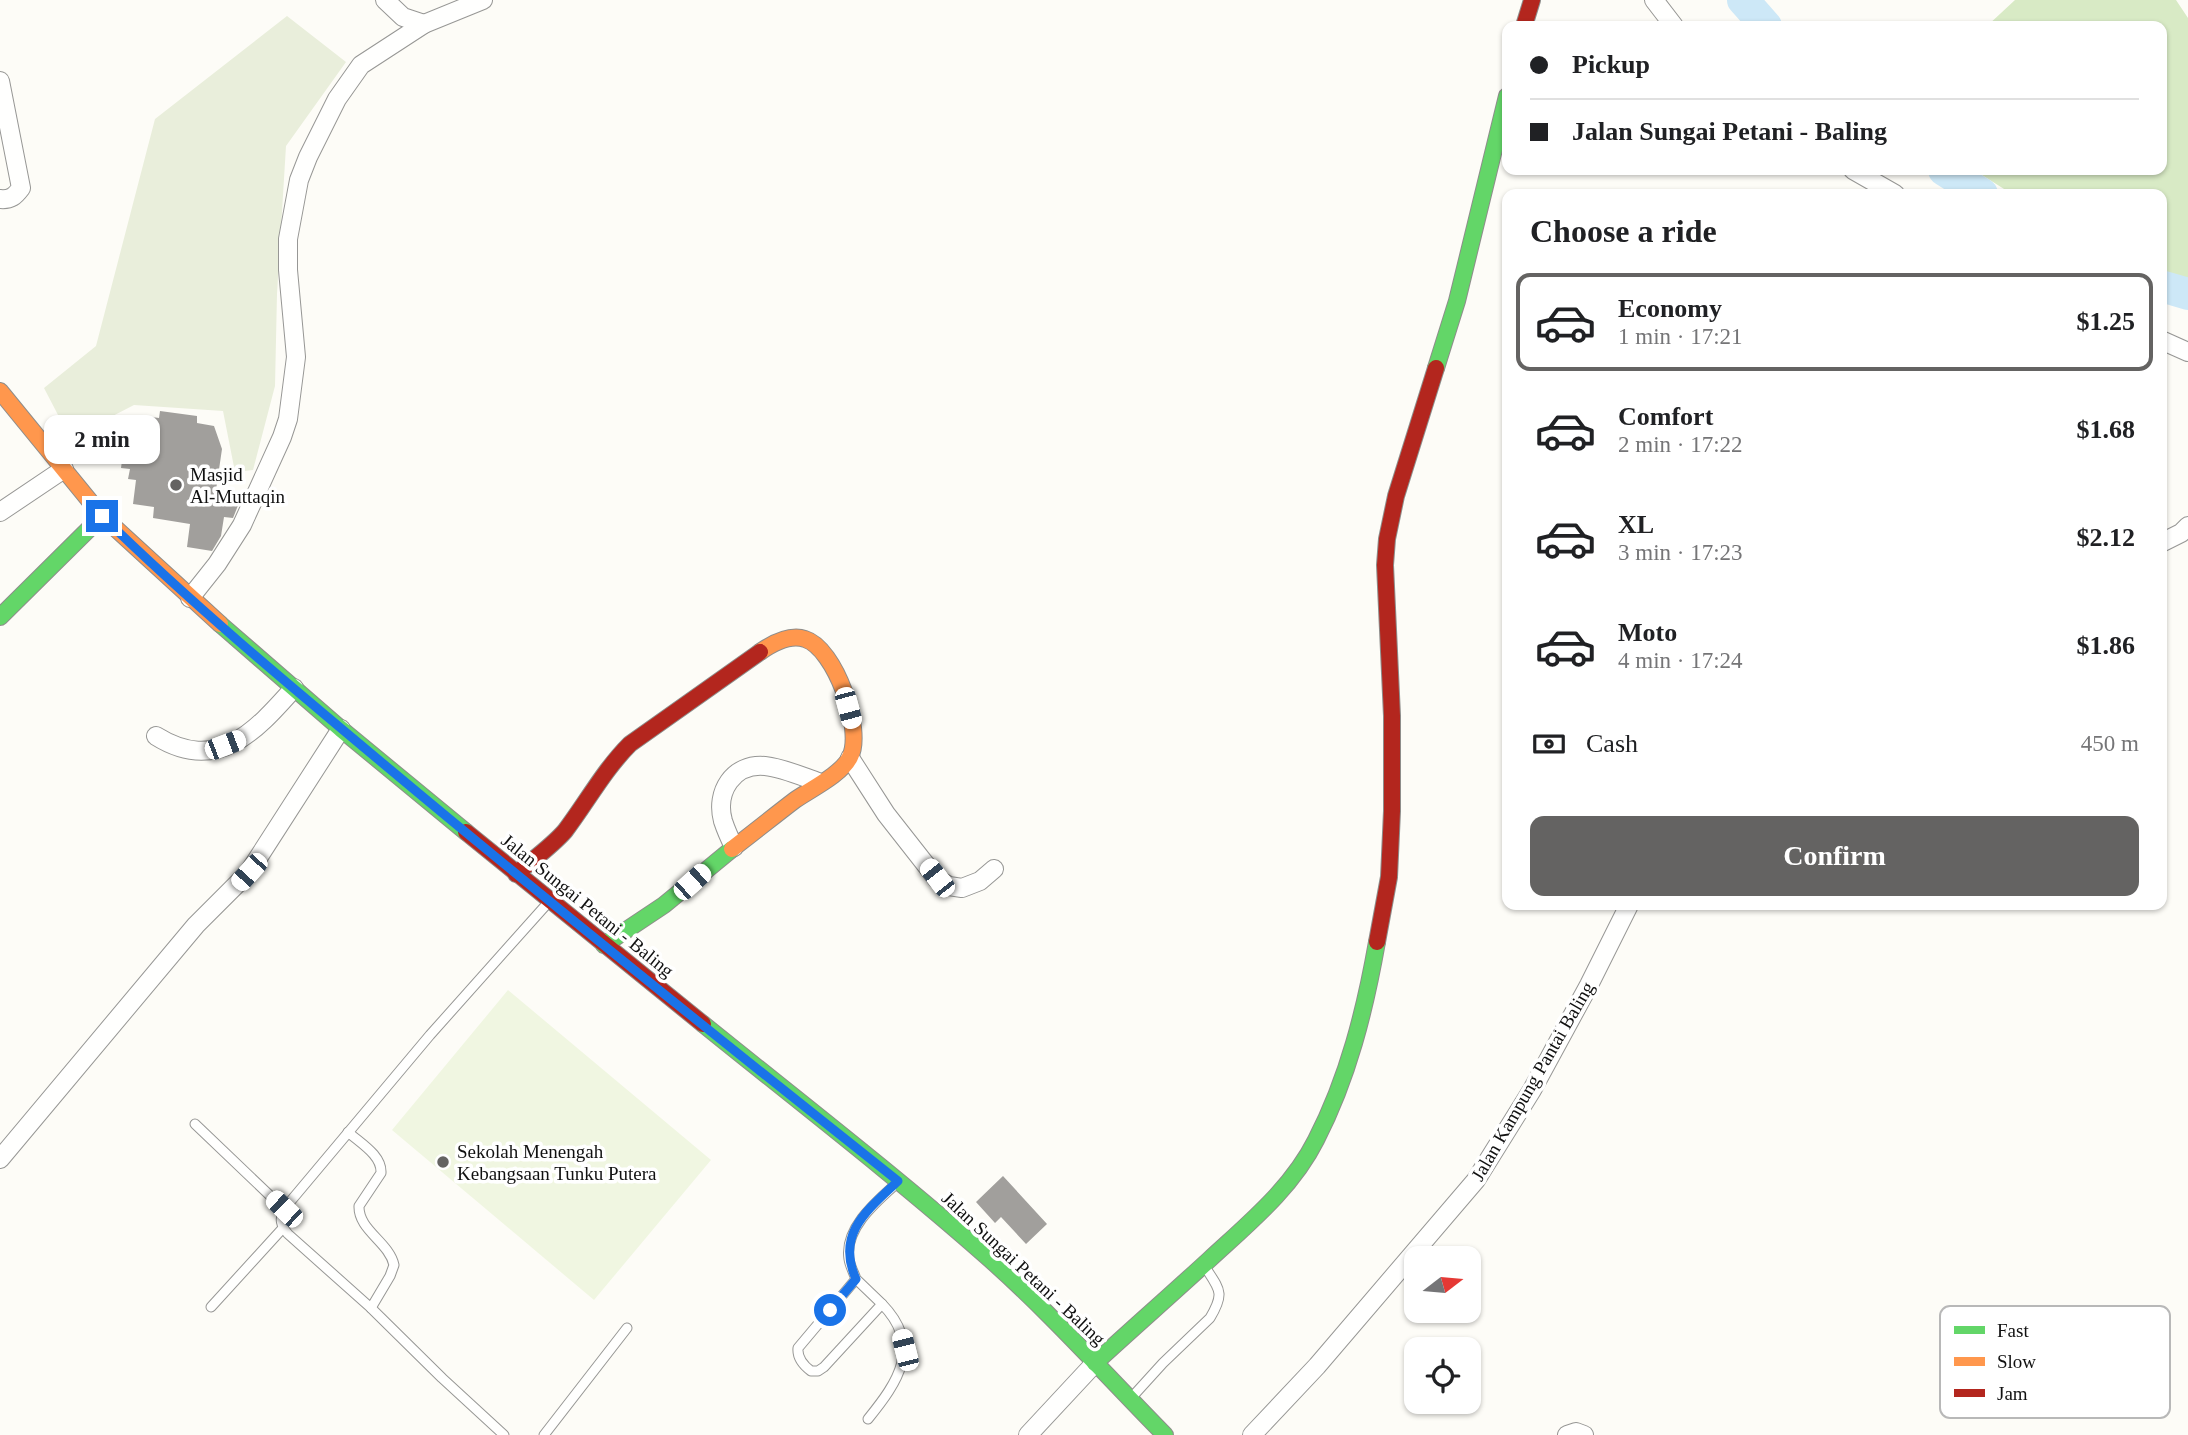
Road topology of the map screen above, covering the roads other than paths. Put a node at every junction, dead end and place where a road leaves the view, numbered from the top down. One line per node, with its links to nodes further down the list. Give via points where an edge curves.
1 (385, 0): 7 (street, via 403,17)
2 (483, 0): 7 (street)
3 (1532, 0): 5 (street)
4 (1654, 0): 6 (street)
5 (1526, 21)
6 (1670, 21)
7 (424, 24): 21 (street, via 361,65 337,99 308,157 288,239 296,357 288,419 242,525)
8 (0, 81): 12 (street, via 21,188 15,196)
9 (1502, 116): 40 (street, via 1457,301 1387,539 1392,716 1389,877 1356,1038 1330,1115 1303,1161 1269,1205)
10 (1862, 175): 11 (street)
11 (1886, 189)
12 (0, 199)
13 (2167, 343): 14 (street)
14 (2188, 352)
15 (0, 391): 16 (street, Jalan Sungai Petani - Baling)
16 (64, 469): 17 (street); 18 (street, Jalan Sungai Petani - Baling)
17 (0, 512)
18 (102, 516): 21 (street, Jalan Sungai Petani - Baling); 22 (street)
19 (2188, 526): 20 (street)
20 (2167, 540)
21 (190, 598): 23 (street, Jalan Sungai Petani - Baling)
22 (0, 617)
23 (294, 688): 24 (street, Jalan Sungai Petani - Baling); 25 (street, via 251,733 225,745 190,751)
24 (341, 729): 30 (street, Jalan Sungai Petani - Baling); 36 (street, via 249,872 196,925)
25 (156, 736)
26 (850, 758): 27 (street); 29 (street, via 886,814 937,878 962,888); 30 (street, via 855,747 853,728 830,661 807,639 780,640 630,744 615,758 562,834)
27 (818, 782): 28 (street); 28 (street, via 764,766 731,777 724,788 721,811)
28 (734, 847): 33 (street, via 650,916)
29 (993, 869)
30 (516, 874): 31 (street, Jalan Sungai Petani - Baling)
31 (549, 901): 33 (street, Jalan Sungai Petani - Baling); 35 (lane)
32 (1626, 910): 53 (street, Jalan Kampung Pantai Baling, via 1532,1090 1476,1180)
33 (604, 945): 37 (street, Jalan Sungai Petani - Baling)
34 (195, 1124): 38 (lane)
35 (348, 1132): 38 (lane); 44 (lane, via 376,1156 382,1168 359,1206 361,1220 389,1251 394,1265)
36 (0, 1159)
37 (898, 1181): 41 (lane, via 874,1204 850,1239 849,1259); 46 (street, Jalan Sungai Petani - Baling, via 985,1255)
38 (284, 1209): 39 (lane)
39 (283, 1228): 43 (lane); 44 (lane)
40 (1204, 1265): 46 (street); 47 (lane, via 1220,1301 1210,1318)
41 (856, 1279): 42 (lane); 42 (lane, via 798,1348 805,1366 811,1371 824,1367)
42 (882, 1304): 48 (lane, via 901,1335 904,1362 898,1379)
43 (211, 1307)
44 (371, 1308): 49 (lane)
45 (626, 1328): 50 (lane)
46 (1095, 1363): 47 (street, Jalan Sungai Petani - Baling); 51 (street)
47 (1130, 1399): 52 (street, Jalan Sungai Petani - Baling)
48 (868, 1419)
49 (505, 1435)
50 (544, 1435)
51 (1028, 1435)
52 (1165, 1435)
53 (1252, 1435)
54 (1567, 1435): 55 (street)
55 (1584, 1435)

